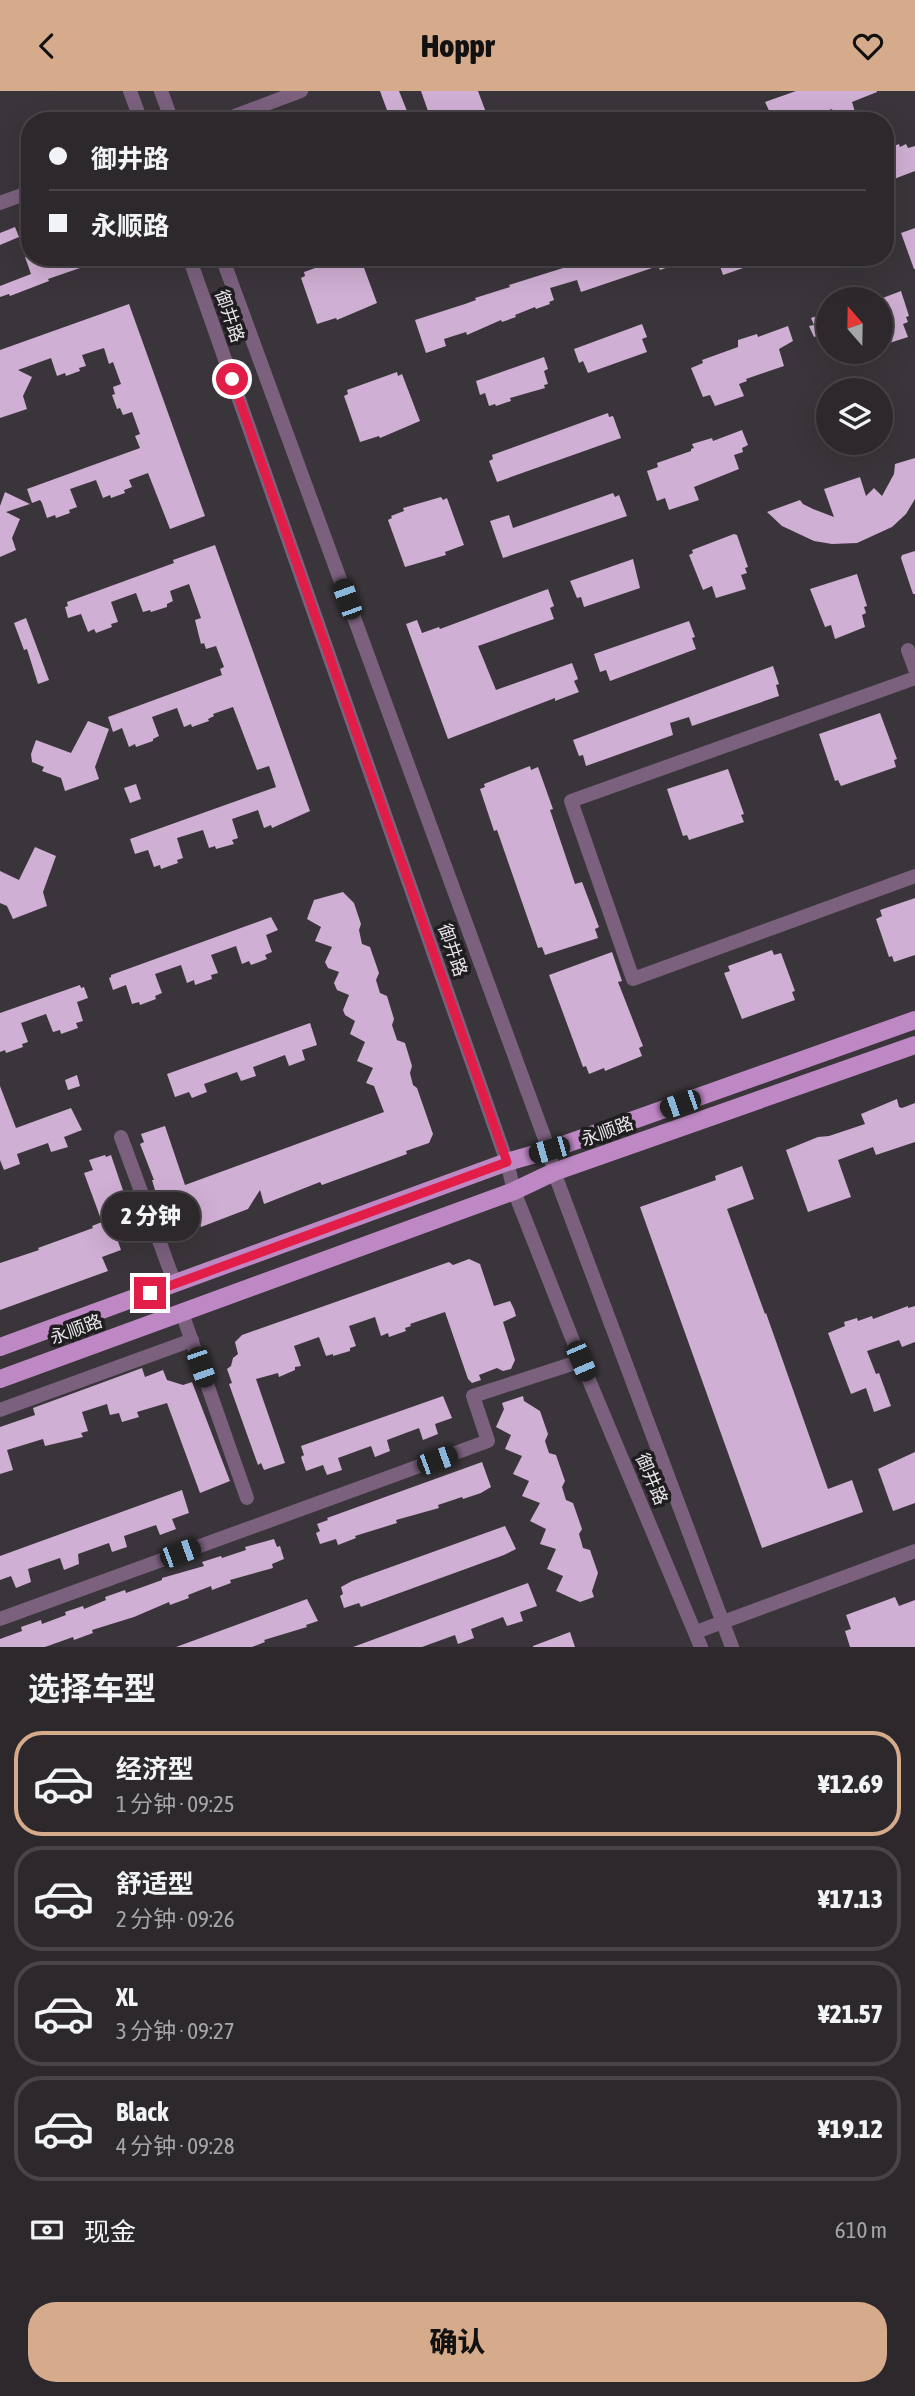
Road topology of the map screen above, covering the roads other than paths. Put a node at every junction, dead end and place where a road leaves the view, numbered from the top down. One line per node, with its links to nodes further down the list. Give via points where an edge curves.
1 (130, 91): 4 (street)
2 (161, 91): 5 (street)
3 (301, 91): 6 (street)
4 (138, 112)
5 (169, 112)
6 (245, 112)
7 (21, 195): 8 (street)
8 (0, 203)
9 (192, 266): 19 (street, 御井路)
10 (225, 266): 18 (street, 御井路)
11 (908, 650): 12 (street)
12 (915, 669)
13 (915, 678): 14 (street, via 571,801 633,979)
14 (915, 876)
15 (915, 1020): 18 (main road, 永顺路)
16 (915, 1045): 20 (main road, 永顺路)
17 (121, 1137): 22 (street)
18 (549, 1150): 19 (main road, 永顺路); 20 (street, 御井路)
19 (507, 1162): 21 (street, 御井路); 22 (main road, 永顺路)
20 (554, 1173): 21 (main road, 永顺路); 32 (street, 御井路)
21 (514, 1191): 23 (main road, 永顺路); 26 (street, 御井路)
22 (175, 1284): 25 (main road, 永顺路)
23 (182, 1313): 24 (street); 27 (main road, 永顺路)
24 (192, 1340): 28 (street); 29 (street)
25 (0, 1347)
26 (581, 1361): 31 (street, via 473,1397 488,1441); 33 (street, 御井路)
27 (0, 1379)
28 (0, 1410)
29 (247, 1499)
30 (915, 1551): 32 (street)
31 (0, 1619)
32 (723, 1622): 33 (street); 35 (street, 御井路)
33 (696, 1632): 34 (street, 御井路)
34 (701, 1647)
35 (732, 1647)

